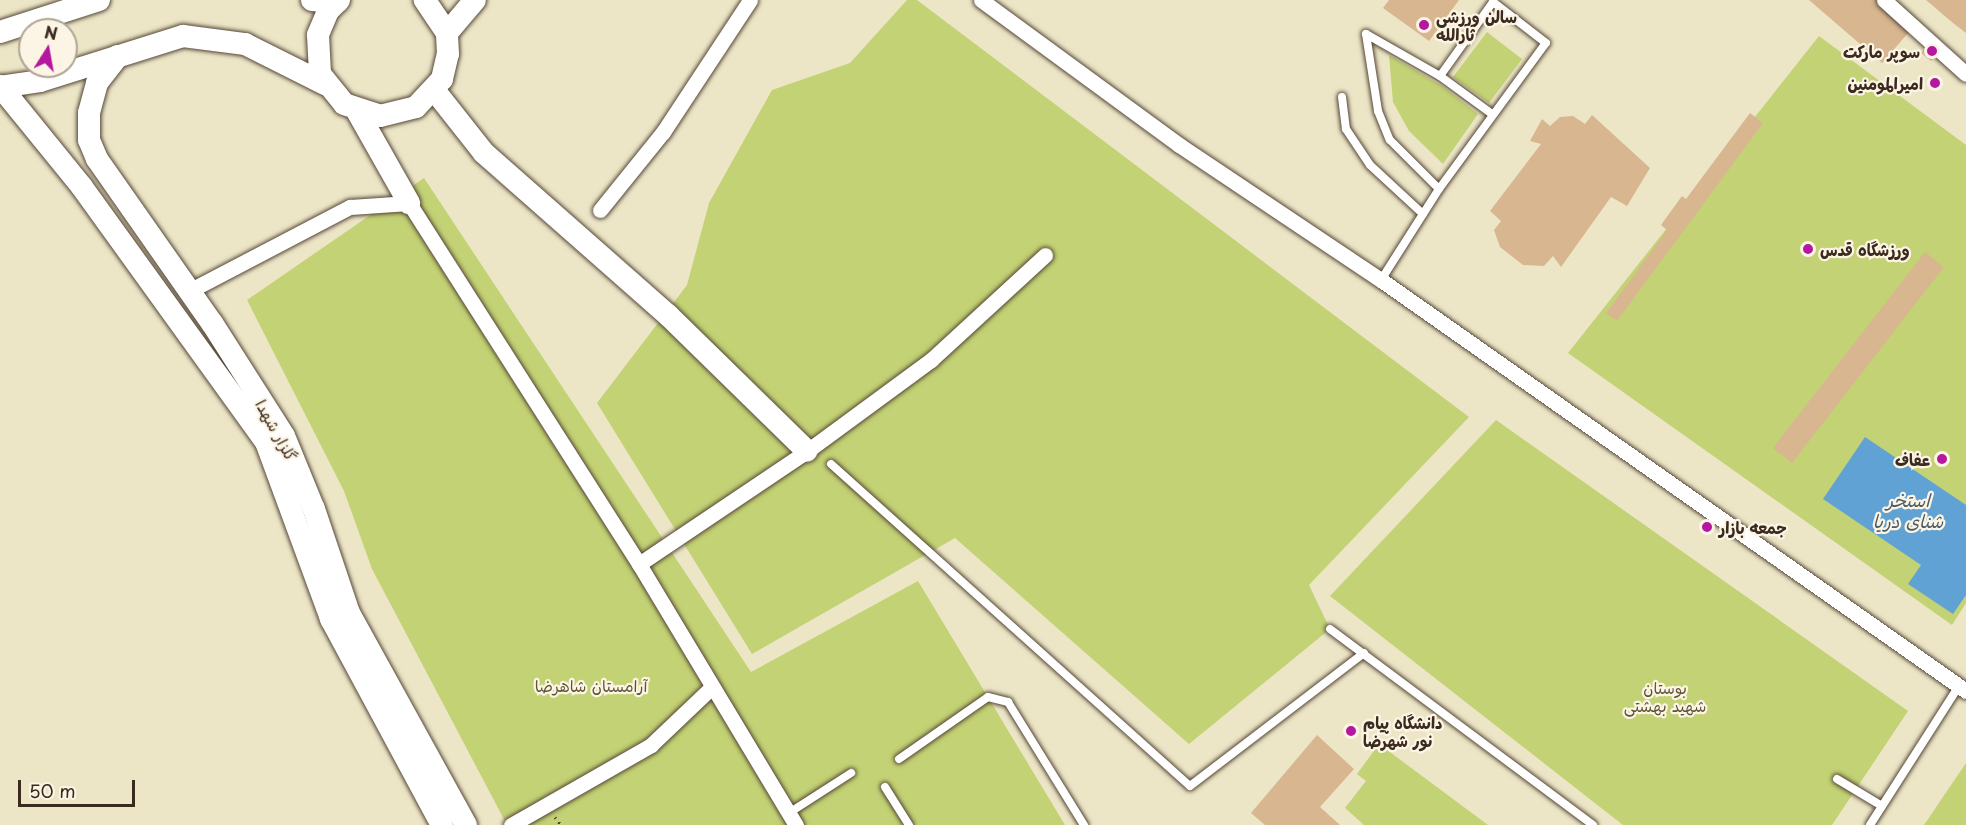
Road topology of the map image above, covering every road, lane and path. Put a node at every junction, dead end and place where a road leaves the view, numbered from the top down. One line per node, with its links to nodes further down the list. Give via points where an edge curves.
1 (99, 0): 10 (street)
2 (312, 0): 8 (street)
3 (425, 0): 11 (street)
4 (475, 0): 11 (street)
5 (750, 0): 23 (street, via 663,132)
6 (981, 0): 26 (street, via 1179,146)
7 (1884, 0): 13 (street)
8 (338, 1): 15 (street, via 322,23 317,41 317,61)
9 (1493, 1): 14 (lane); 20 (lane, via 1546,43)
10 (0, 32)
11 (447, 33): 17 (street, via 446,67)
12 (118, 56): 15 (street, via 183,36 210,38 245,44 276,56); 16 (street, via 40,81); 27 (street, گلزار شهدا, via 97,84 89,140 103,169)
13 (1966, 74)
14 (1440, 76): 20 (lane); 21 (lane, via 1366,34 1378,111 1390,140)
15 (326, 84): 19 (street, via 344,104)
16 (0, 87): 33 (street, گلزار شهدا, via 82,187 266,442 331,619)
17 (435, 91): 19 (street, via 404,112 380,116); 28 (street, via 484,153 668,315)
18 (1342, 97): 24 (lane, via 1346,129 1370,165)
19 (357, 111): 22 (street)
20 (1492, 114): 21 (lane)
21 (1439, 189): 24 (lane)
22 (409, 203): 27 (street, via 350,207); 30 (street)
23 (600, 210)
24 (1423, 214): 26 (lane)
25 (1046, 255): 28 (street, via 931,360)
26 (1381, 280): 35 (street)
27 (189, 291): 33 (street, گلزار شهدا, via 284,436 314,508)
28 (807, 451): 30 (street)
29 (831, 464): 32 (lane, via 1190,786)
30 (639, 564): 34 (street)
31 (1330, 629): 32 (lane)
32 (1364, 653): 47 (lane)
33 (372, 677): 42 (street, گلزار شهدا); 43 (street, گلزار شهدا)
34 (712, 687): 41 (street); 44 (street, via 651,745)
35 (1963, 689): 40 (lane)
36 (899, 759): 46 (lane, via 988,696 1008,702)
37 (851, 773): 41 (lane)
38 (1837, 779): 40 (lane)
39 (885, 787): 45 (lane)
40 (1882, 806): 48 (lane)
41 (792, 819)
42 (442, 825)
43 (466, 825)
44 (511, 825)
45 (909, 825)
46 (1084, 825)
47 (1593, 825)
48 (1870, 825)

